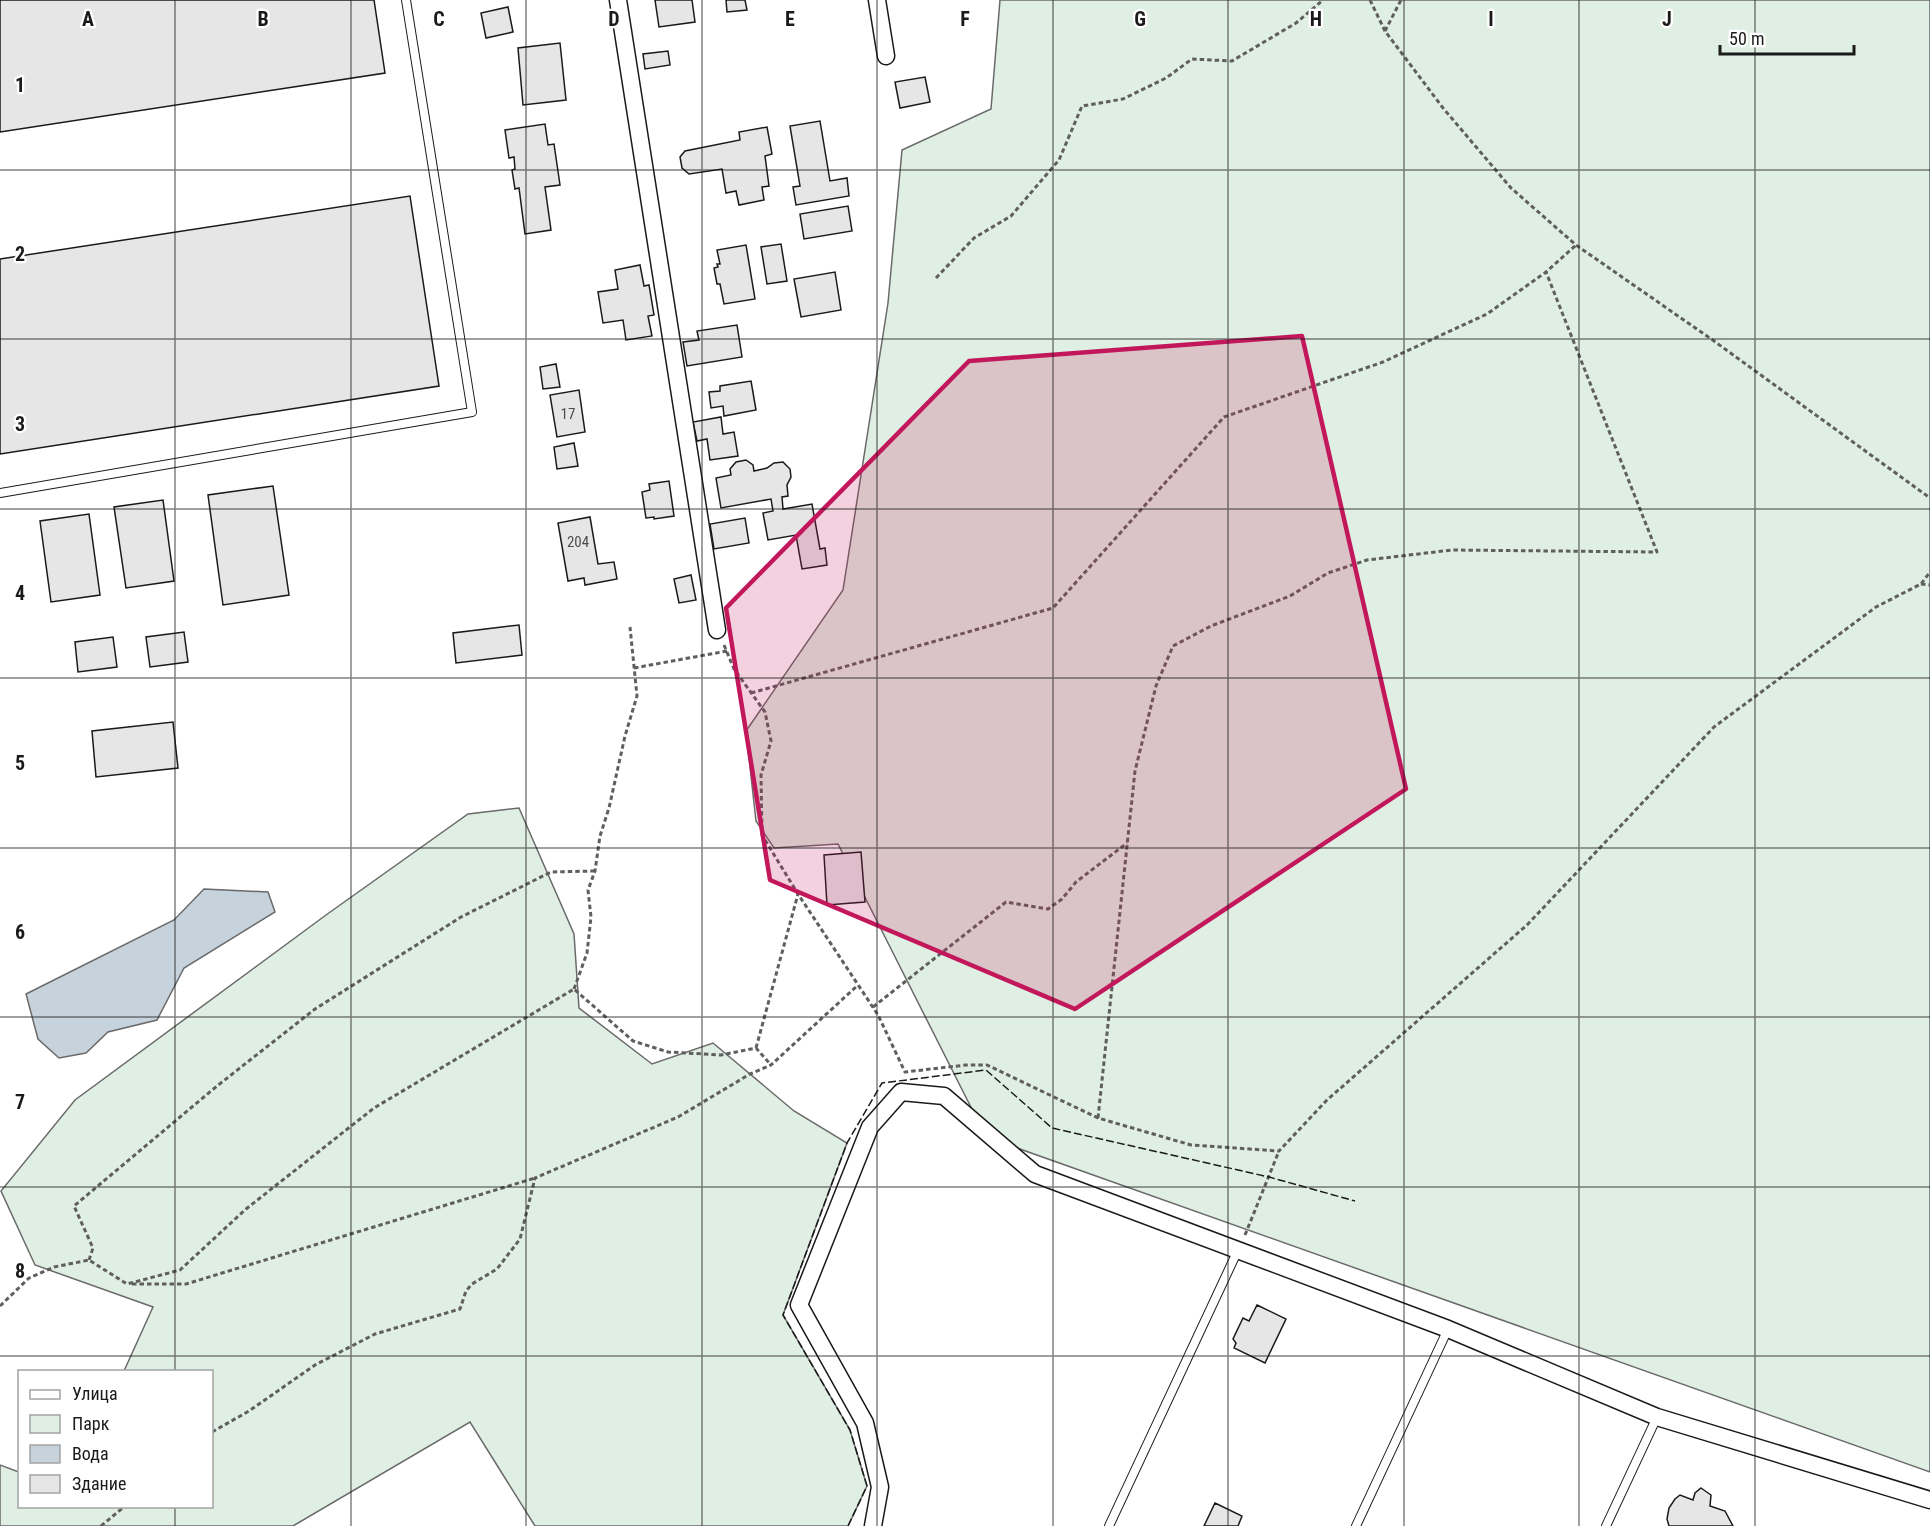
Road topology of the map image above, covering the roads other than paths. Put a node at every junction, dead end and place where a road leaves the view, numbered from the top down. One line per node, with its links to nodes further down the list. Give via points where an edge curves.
1 (406, 0): 5 (lane, via 472,412)
2 (618, 0): 6 (street)
3 (877, 0): 4 (street)
4 (886, 56)
5 (0, 493)
6 (717, 630)
7 (1238, 1250): 8 (street); 11 (street, via 1035,1174 944,1096 901,1092 870,1128 799,1305 865,1424 880,1487); 12 (lane)
8 (1448, 1329): 9 (street); 13 (lane)
9 (1657, 1417): 10 (street); 14 (lane)
10 (1930, 1500)
11 (873, 1526)
12 (1109, 1526)
13 (1356, 1526)
14 (1606, 1526)

